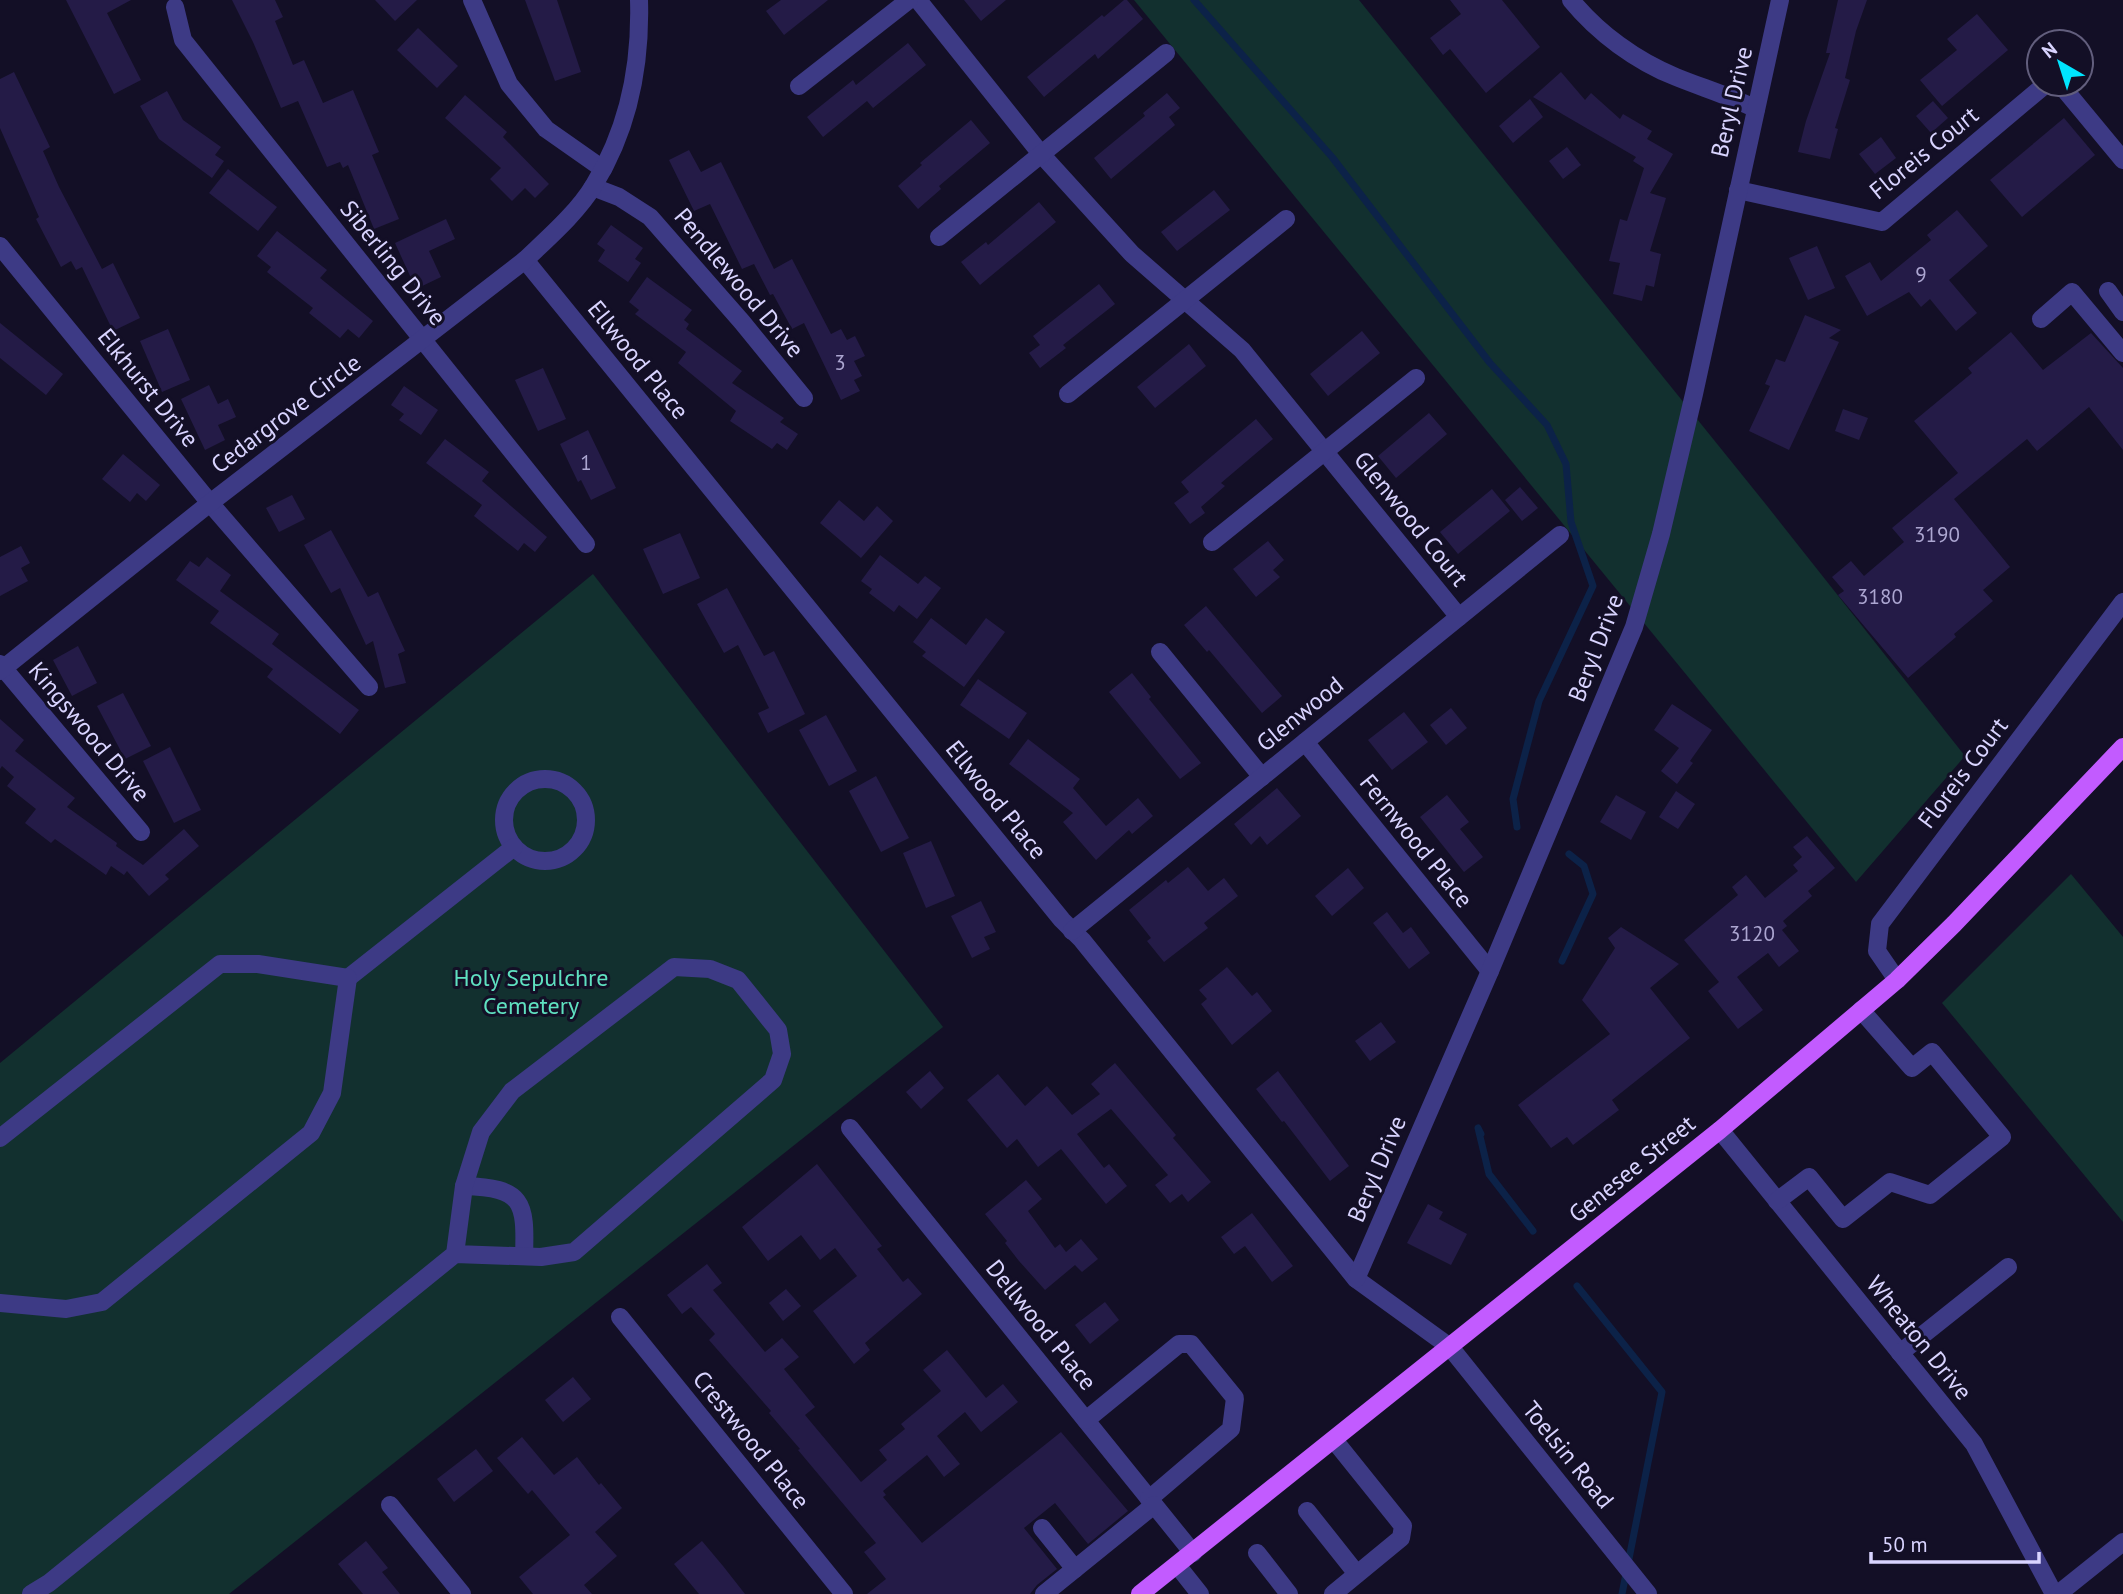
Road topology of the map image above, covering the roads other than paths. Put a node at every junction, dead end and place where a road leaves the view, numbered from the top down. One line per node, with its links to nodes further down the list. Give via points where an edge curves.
1 (472, 0): 15 (street, via 509,84 546,130)
2 (639, 0): 15 (street, via 637,69 630,104)
3 (909, 0): 9 (street)
4 (918, 0): 13 (street, Glenwood Court)
5 (1571, 0): 12 (street, via 1637,57)
6 (1780, 0): 12 (street, Beryl Drive)
7 (175, 7): 26 (street, Siberling Drive, via 183,40)
8 (1166, 53): 13 (street)
9 (799, 86)
10 (2029, 98): 17 (street, Floreis Court, via 1882,222)
11 (2072, 98): 14 (street)
12 (1756, 109): 17 (street, Beryl Drive)
13 (1041, 153): 19 (street); 23 (street, Glenwood Court, via 1132,254)
14 (2123, 160)
15 (603, 169): 16 (street, Cedargrove Circle)
16 (593, 187): 21 (street, Cedargrove Circle); 30 (street, Pendlewood Drive, via 650,217)
17 (1738, 190): 47 (street, Beryl Drive, via 1661,534 1634,627)
18 (1286, 219): 23 (street)
19 (939, 237)
20 (0, 246): 32 (street, Elkhurst Drive)
21 (525, 260): 26 (street, Cedargrove Circle); 46 (street, Ellwood Place)
22 (2108, 291): 24 (street)
23 (1184, 300): 29 (street); 31 (street, Glenwood Court, via 1242,350)
24 (2123, 312)
25 (2041, 320): 27 (street, via 2072,292)
26 (423, 339): 32 (street, Cedargrove Circle); 35 (street, Siberling Drive)
27 (2123, 353)
28 (1416, 378): 31 (street, Glenwood Court)
29 (1068, 394)
30 (804, 398)
31 (1324, 451): 34 (street, Glenwood Court); 37 (street, Glenwood Court)
32 (209, 503): 39 (street, Cedargrove Circle); 40 (street, Elkhurst Drive)
33 (1560, 535): 37 (street, Glenwood)
34 (1212, 542)
35 (586, 544)
36 (2123, 602): 49 (street, Floreis Court, via 1880,924 1877,951)
37 (1459, 617): 41 (street, Glenwood)
38 (1160, 652): 43 (street)
39 (1, 668): 44 (street, Kingswood Drive)
40 (369, 687)
41 (1305, 742): 43 (street, Glenwood); 47 (street, Fernwood Place)
42 (2123, 747): 49 (main road, Genesee Street)
43 (1262, 777): 46 (street, Glenwood)
44 (141, 832)
45 (514, 847): 45 (street, via 506,835 504,817 510,796 518,788 546,778 560,780 577,792 586,826 572,851 541,861); 48 (street)
46 (1072, 931): 59 (street, Ellwood Place)
47 (1490, 971): 59 (street, Beryl Drive)
48 (348, 978): 53 (street, via 258,964 220,964); 60 (street, via 332,1093 311,1133 102,1302 66,1309)
49 (1897, 980): 50 (main road, Genesee Street)
50 (1861, 1010): 52 (main road, Genesee Street); 55 (street, via 1912,1068 1932,1052 2002,1137 1930,1195 1890,1182 1843,1219 1809,1177)
51 (850, 1128): 64 (street, Dellwood Place)
52 (1720, 1129): 55 (street, Wheaton Drive); 62 (main road, Genesee Street)
53 (0, 1138)
54 (464, 1186): 56 (street); 57 (street, via 496,1187 517,1200 526,1220); 57 (street, via 481,1132 512,1091 674,967 710,969 738,980 778,1030 782,1054 773,1080 575,1252)
55 (1777, 1201): 63 (street, Wheaton Drive)
56 (455, 1254): 57 (street); 76 (street)
57 (524, 1256)
58 (2008, 1267): 63 (street)
59 (1356, 1279): 62 (street, Ellwood Place)
60 (0, 1303)
61 (620, 1317): 78 (street, Crestwood Place)
62 (1450, 1347): 65 (main road, Genesee Street); 84 (street, Toelsin Road)
63 (1900, 1353): 85 (street, Wheaton Drive, via 1974,1444)
64 (1086, 1420): 66 (street, Dellwood Place); 66 (street, via 1179,1344 1191,1344 1235,1398 1231,1429)
65 (1334, 1440): 71 (main road, Genesee Street); 75 (street, via 1403,1526 1401,1538)
66 (1152, 1502): 71 (street, Dellwood Place); 74 (street)
67 (390, 1505): 77 (street)
68 (1307, 1511): 75 (street)
69 (1042, 1528): 74 (street)
70 (2123, 1542): 85 (street)
71 (1193, 1553): 73 (main road, Genesee Street)
72 (1257, 1553): 82 (street)
73 (1177, 1565): 80 (main road, Genesee Street); 81 (street)
74 (1075, 1569): 79 (street)
75 (1357, 1574): 83 (street)
76 (31, 1594)
77 (461, 1594)
78 (844, 1594)
79 (1044, 1594)
80 (1140, 1594)
81 (1200, 1594)
82 (1289, 1594)
83 (1333, 1594)
84 (1648, 1594)
85 (2056, 1594)

